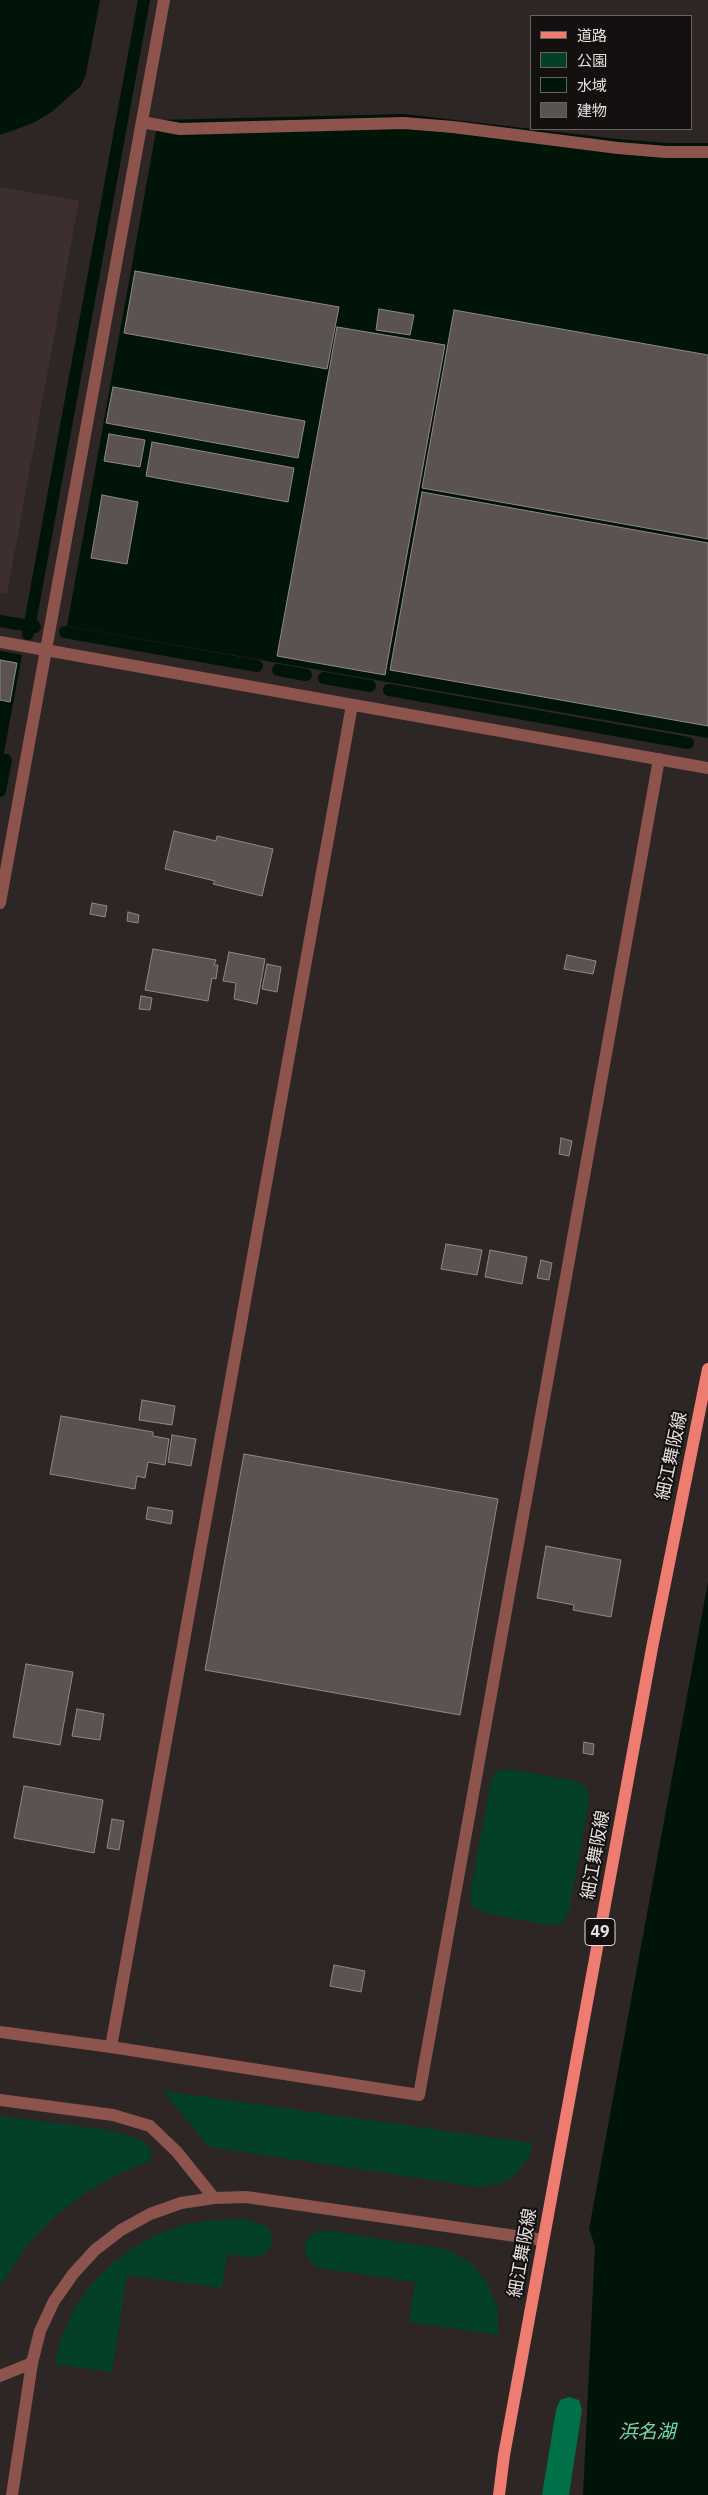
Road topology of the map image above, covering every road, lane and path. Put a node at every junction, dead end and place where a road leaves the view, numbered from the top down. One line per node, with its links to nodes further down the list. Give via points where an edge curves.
1 (164, 0): 2 (street)
2 (142, 122): 3 (street, via 180,129 404,123 618,148); 5 (street)
3 (708, 152)
4 (0, 642): 5 (street)
5 (46, 650): 6 (street); 9 (street)
6 (352, 705): 7 (street); 12 (street)
7 (659, 759): 8 (street); 12 (street, via 419,2095)
8 (708, 768)
9 (0, 903)
10 (708, 1369): 15 (main road, 細江舞阪線 / 49, via 652,1648)
11 (0, 2032): 12 (street)
12 (111, 2047)
13 (0, 2100): 14 (street, via 113,2115 150,2126 177,2152)
14 (214, 2198): 15 (street, via 246,2197); 16 (street, via 181,2203 150,2214 95,2250 54,2301 40,2331)
15 (544, 2240): 19 (main road, 細江舞阪線 / 49)
16 (32, 2363): 17 (street); 18 (street)
17 (0, 2376)
18 (12, 2495)
19 (499, 2495)

